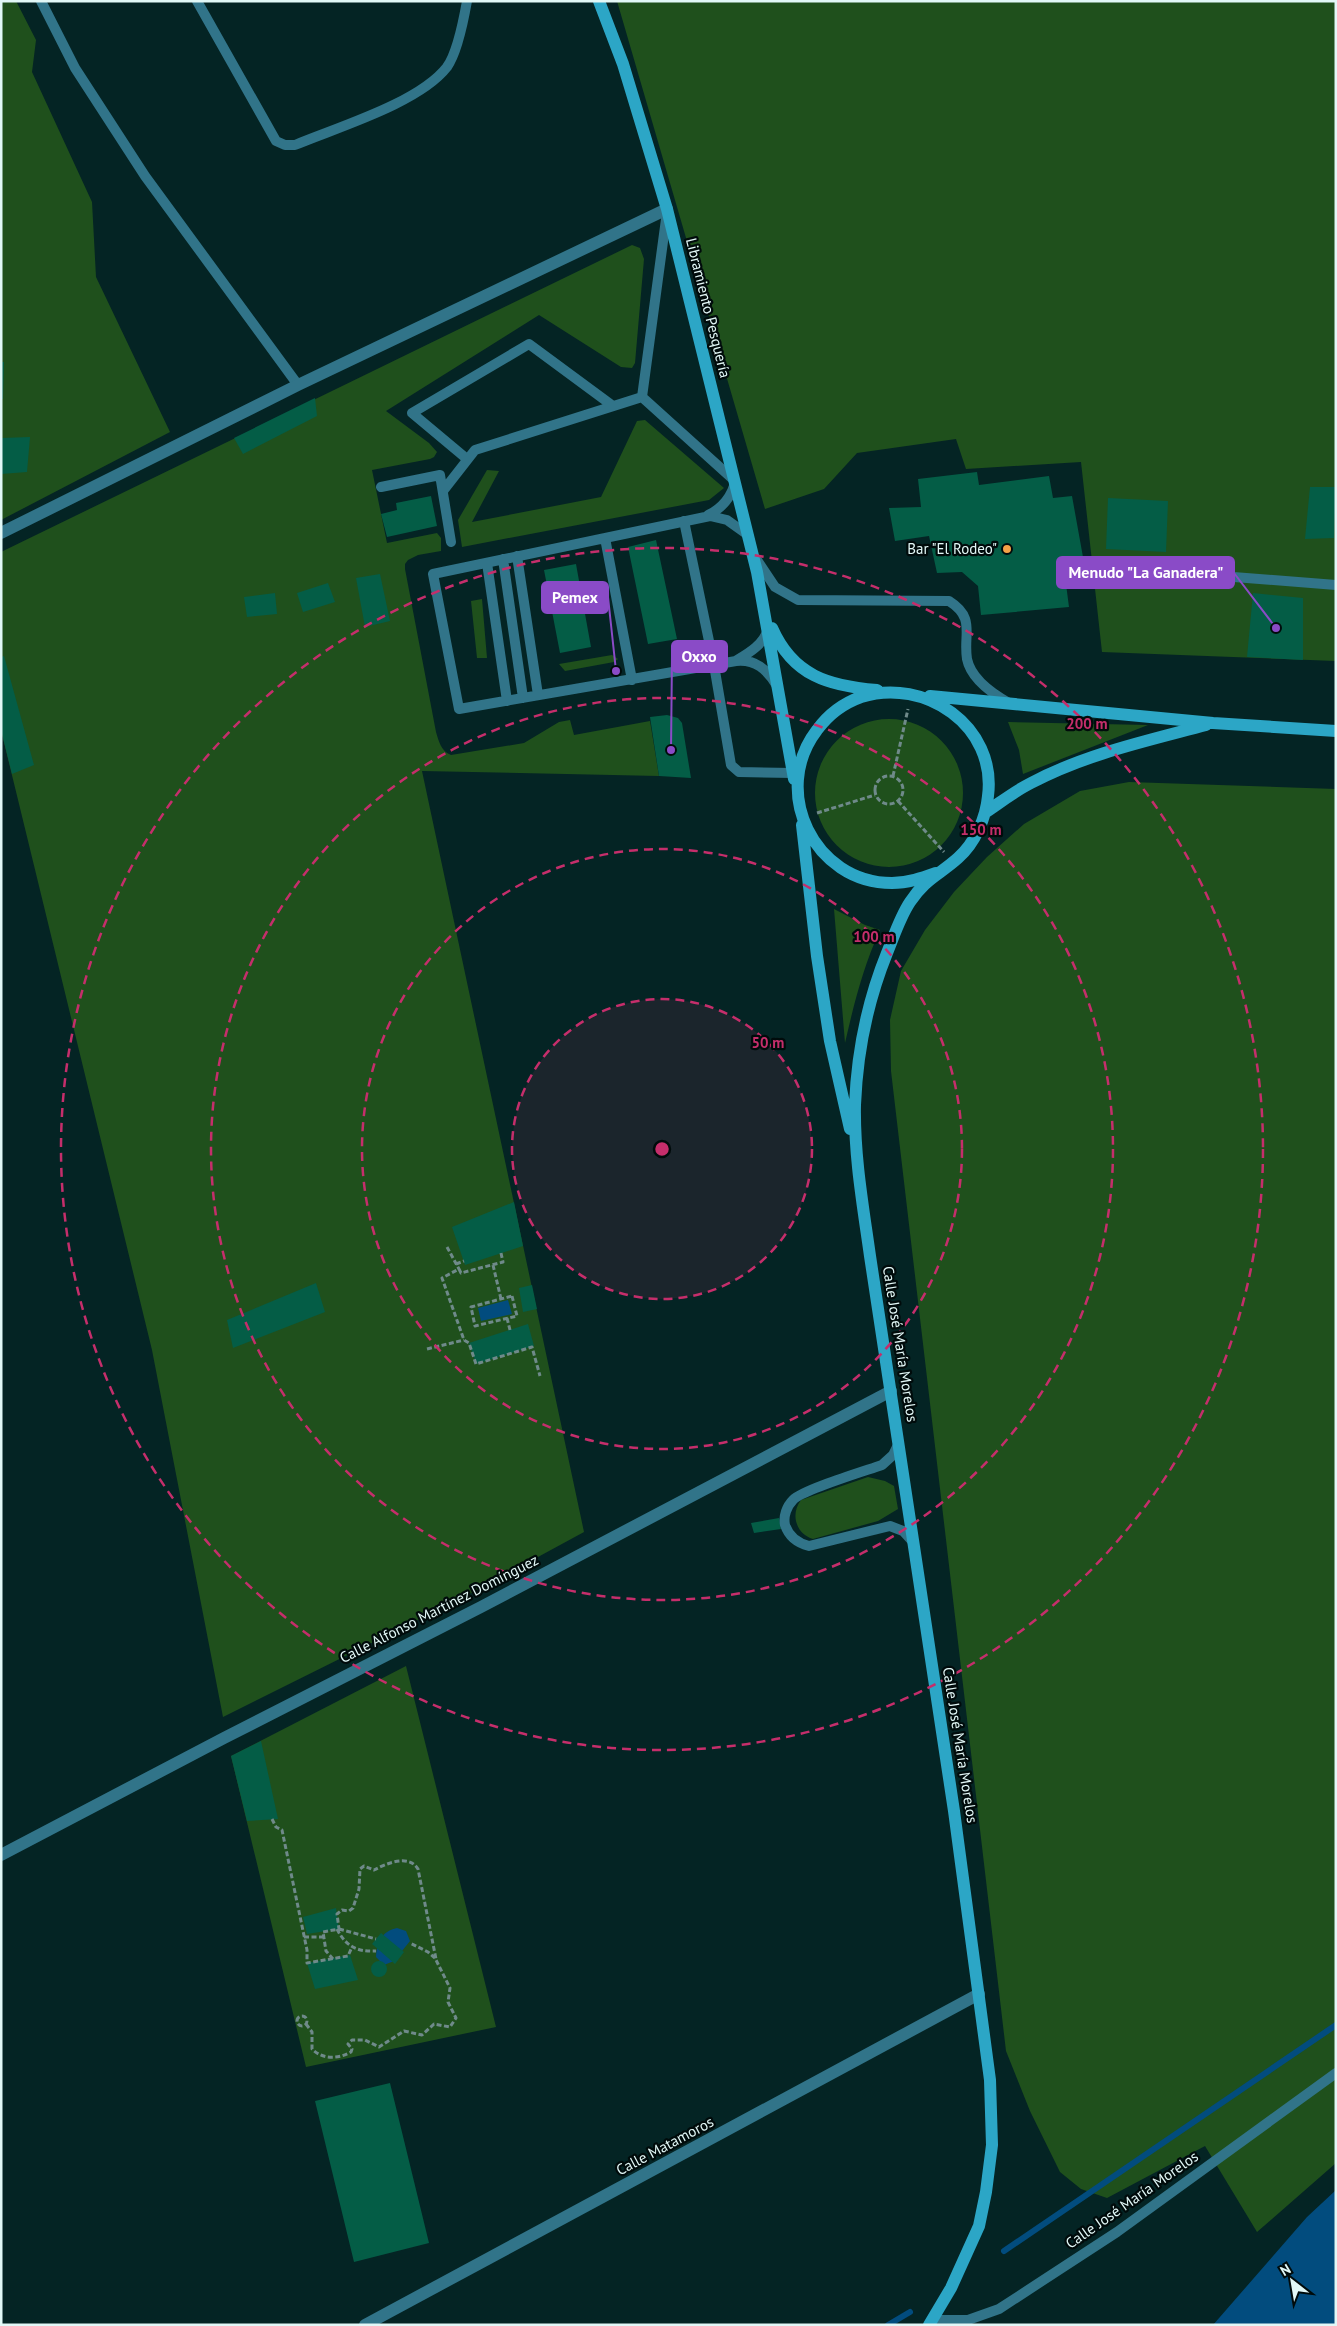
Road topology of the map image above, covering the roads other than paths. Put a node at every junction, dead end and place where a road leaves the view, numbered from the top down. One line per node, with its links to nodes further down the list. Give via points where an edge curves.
1 (41, 1): 6 (lane, via 75,68 146,176)
2 (197, 1): 3 (lane, via 276,141 295,145 413,96 447,66 461,32)
3 (467, 1)
4 (599, 1): 5 (main road, Libramiento Pesquería, via 623,64)
5 (667, 209): 6 (street); 7 (lane); 10 (main road, Libramiento Pesquería)
6 (298, 385): 15 (street)
7 (642, 397): 8 (lane); 10 (lane)
8 (613, 406): 9 (lane, via 475,450); 9 (lane, via 529,344 412,413)
9 (467, 460): 12 (lane)
10 (735, 481): 13 (lane, via 723,505); 16 (main road, Libramiento Pesquería)
11 (381, 487): 12 (lane, via 440,475)
12 (442, 491): 18 (lane)
13 (705, 517): 14 (lane); 16 (lane, via 721,517)
14 (684, 521): 17 (lane); 28 (lane)
15 (1, 533)
16 (748, 535): 19 (main road, Libramiento Pesquería)
17 (605, 538): 20 (lane); 29 (lane)
18 (451, 542)
19 (751, 548): 25 (main road, Libramiento Pesquería); 35 (lane, via 775,587 798,600 949,601 958,606 966,622 967,659 973,671 987,689)
20 (517, 556): 21 (lane); 32 (lane)
21 (503, 559): 22 (lane); 33 (lane)
22 (486, 563): 34 (lane); 34 (lane, via 433,574 459,709)
23 (1106, 567): 24 (lane)
24 (1336, 585)
25 (765, 609): 26 (main road, Libramiento Pesquería); 31 (main road, via 778,641 818,679 847,687)
26 (768, 627): 27 (lane, via 762,641); 30 (main road, Libramiento Pesquería)
27 (736, 661): 28 (lane); 30 (lane, via 748,661 761,667)
28 (714, 665): 29 (lane); 38 (lane, via 731,765 739,772)
29 (632, 680): 32 (lane)
30 (779, 690): 38 (main road, Libramiento Pesquería)
31 (911, 693): 35 (main road); 39 (main road, via 880,692 858,698 823,722 801,758 797,779); 40 (main road, via 937,702 966,724 984,757 989,794)
32 (538, 695): 33 (lane)
33 (523, 698): 34 (lane)
34 (507, 701)
35 (1011, 704): 36 (main road)
36 (1213, 722): 37 (main road); 40 (main road, via 1068,766 1030,783)
37 (1336, 731)
38 (793, 773): 39 (main road, Libramiento Pesquería)
39 (800, 811): 41 (main road, via 813,841 847,872 861,878 892,883); 42 (main road, via 830,1042)
40 (986, 812): 41 (main road, via 975,836 958,857)
41 (936, 873): 42 (main road, via 908,904 875,984 855,1106)
42 (858, 1165): 43 (main road, Calle José María Morelos)
43 (891, 1391): 44 (main road, Calle José María Morelos); 46 (street, Calle Alfonso Martínez Domínguez)
44 (899, 1443): 45 (main road, Calle José María Morelos); 45 (lane, via 893,1455 882,1465 797,1496 786,1509 784,1520 792,1537 810,1546 890,1526 902,1531)
45 (913, 1542): 47 (main road, Calle José María Morelos)
46 (1, 1855)
47 (979, 1994): 49 (main road, Calle José María Morelos, via 992,2112 986,2192 973,2242); 50 (street, Calle Matamoros)
48 (1336, 2073): 49 (lane, Calle José María Morelos, via 1124,2226 1005,2306 976,2319)
49 (931, 2322)
50 (365, 2325)

